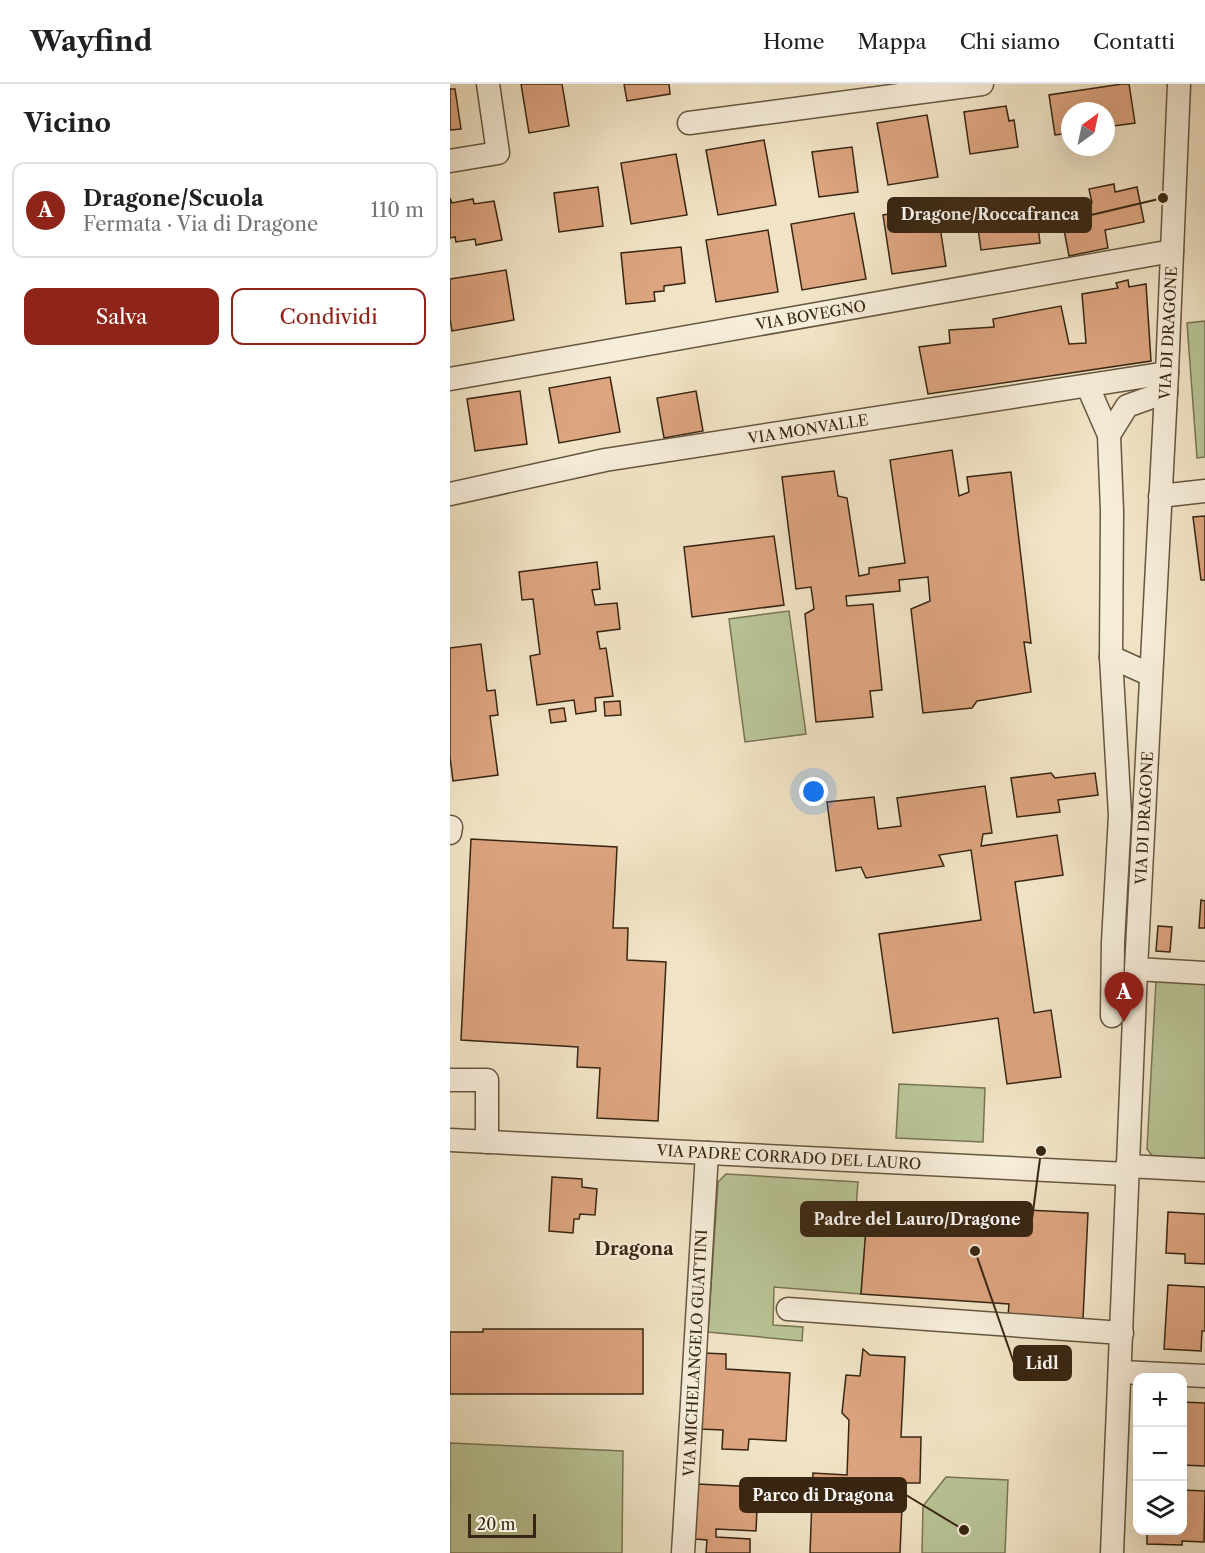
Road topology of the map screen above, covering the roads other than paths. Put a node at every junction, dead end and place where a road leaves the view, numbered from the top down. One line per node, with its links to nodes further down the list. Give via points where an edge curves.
1 (488, 84): 5 (street, via 498,153)
2 (982, 84): 4 (street)
3 (1179, 84): 6 (street, VIA DI DRAGONE)
4 (689, 123)
5 (450, 161)
6 (1172, 251): 7 (street, VIA BOVEGNO); 8 (street, VIA DI DRAGONE)
7 (450, 379)
8 (1166, 382): 9 (street, VIA MONVALLE); 10 (street, via 1127,406); 13 (street, VIA DI DRAGONE)
9 (1088, 387): 10 (street); 12 (street, VIA MONVALLE, via 605,460)
10 (1109, 435): 14 (street)
11 (1205, 491): 13 (street)
12 (450, 494)
13 (1160, 496): 15 (street, VIA DI DRAGONE)
14 (1110, 657): 15 (street); 19 (street, via 1120,815)
15 (1151, 675): 18 (street, VIA DI DRAGONE)
16 (451, 827): 17 (street)
17 (450, 833)
18 (1138, 929): 19 (street); 20 (street, VIA DI DRAGONE)
19 (1113, 942): 22 (street)
20 (1136, 969): 21 (street); 27 (street, VIA DI DRAGONE)
21 (1205, 973)
22 (1112, 1016)
23 (450, 1080): 25 (street, via 487,1080)
24 (450, 1140): 25 (street, VIA PADRE CORRADO DEL LAURO)
25 (487, 1142): 26 (street, VIA PADRE CORRADO DEL LAURO)
26 (707, 1153): 27 (street, VIA PADRE CORRADO DEL LAURO); 33 (street, VIA MICHELANGELO GUATTINI)
27 (1127, 1170): 28 (street, VIA PADRE CORRADO DEL LAURO); 30 (street, VIA DI DRAGONE)
28 (1205, 1170)
29 (788, 1309): 30 (street)
30 (1122, 1333): 31 (street, VIA DI DRAGONE)
31 (1121, 1372): 32 (street); 34 (street, VIA DI DRAGONE)
32 (1205, 1376)
33 (683, 1553)
34 (1112, 1553)

